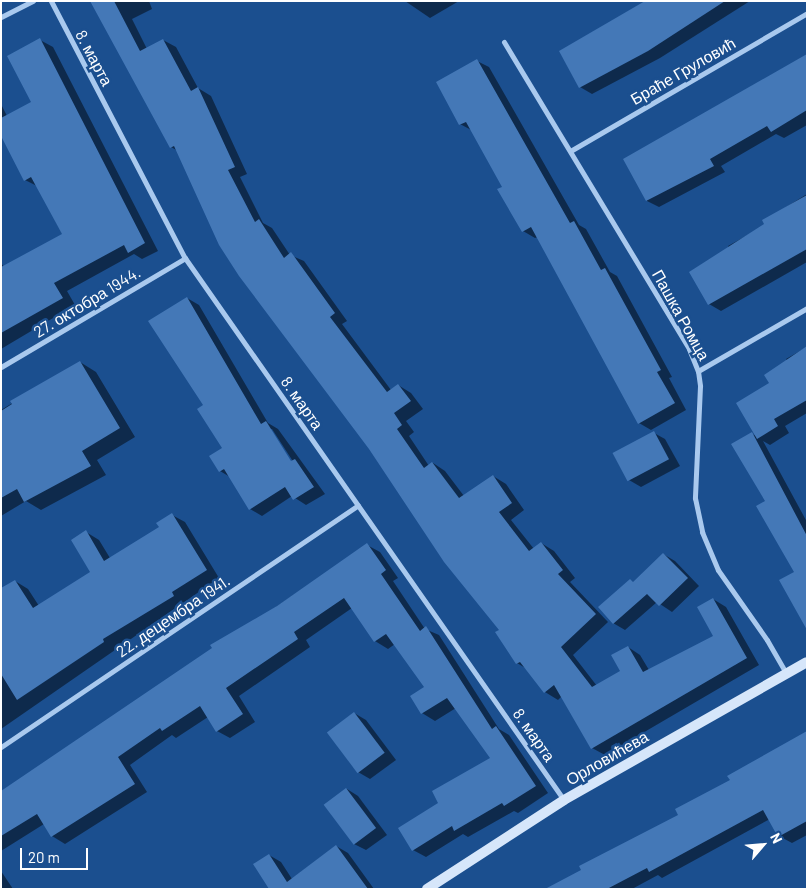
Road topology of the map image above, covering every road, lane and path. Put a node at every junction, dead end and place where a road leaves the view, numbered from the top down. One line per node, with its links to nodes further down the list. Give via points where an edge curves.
1 (33, 1): 4 (street)
2 (51, 1): 7 (street, 8. марта)
3 (807, 13): 6 (street, Браће Груловић)
4 (1, 18)
5 (504, 42): 6 (street, Пашка Ромца, via 545,112)
6 (572, 150): 10 (street, Пашка Ромца, via 689,349)
7 (185, 258): 9 (street, 27. октобра 1944.); 11 (street, 8. марта)
8 (807, 308): 10 (street)
9 (1, 367)
10 (698, 371): 13 (street, Пашка Ромца, via 695,498 702,532 718,570 767,640)
11 (358, 505): 14 (street, 22. децембра 1941.); 15 (street, 8. марта)
12 (807, 662): 13 (street, Орловићева)
13 (786, 674): 15 (street, Орловићева)
14 (1, 747)
15 (564, 800): 16 (street, Орловићева)
16 (427, 889)

